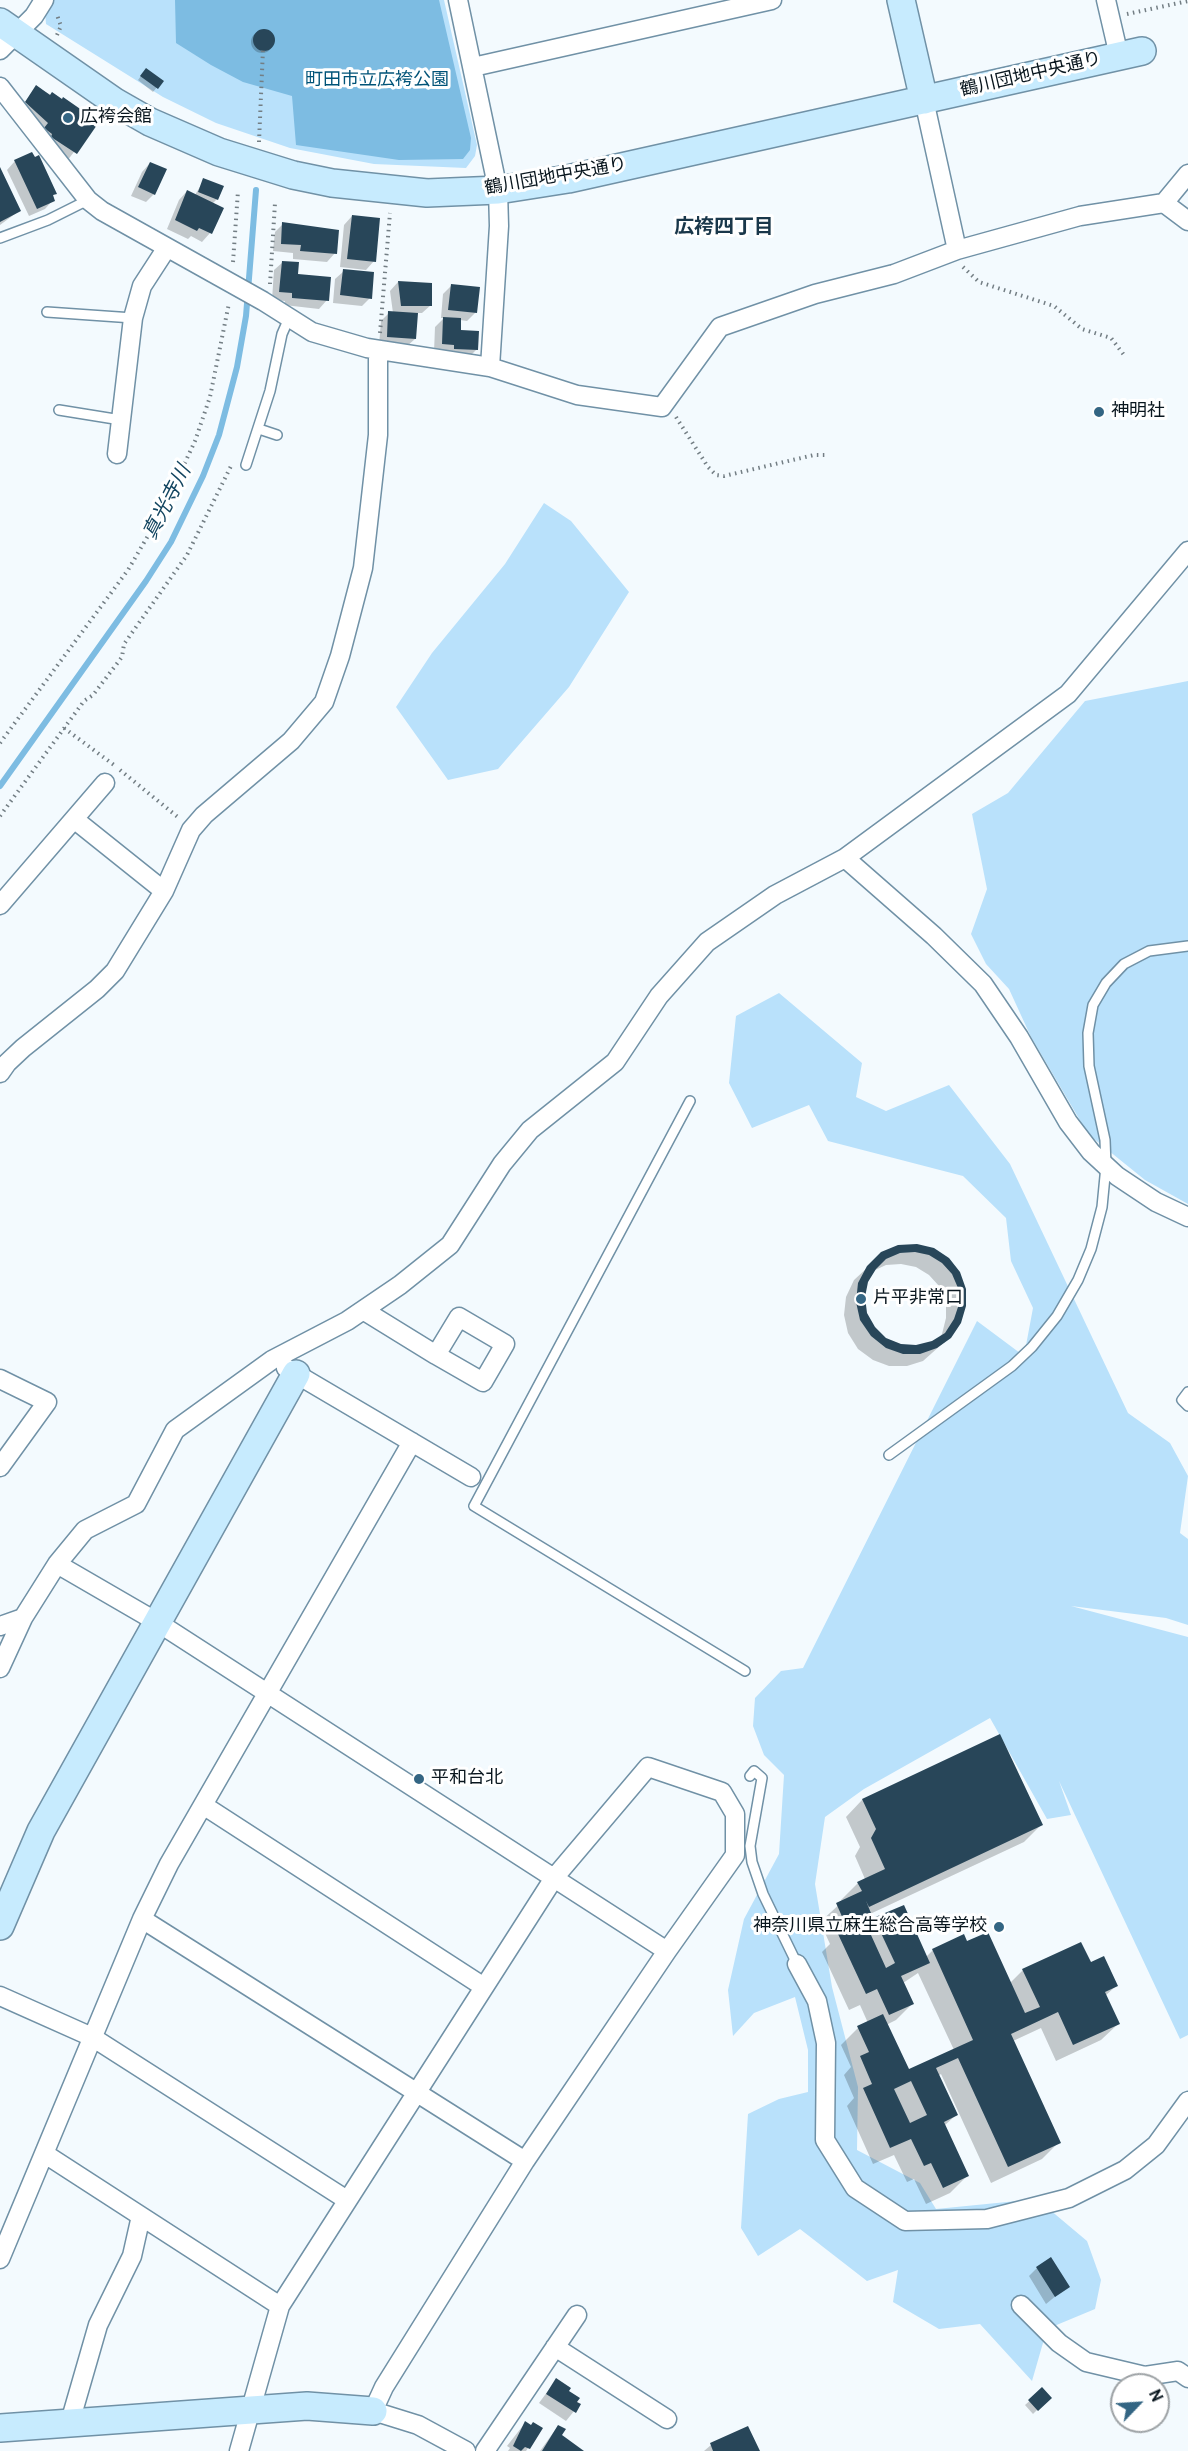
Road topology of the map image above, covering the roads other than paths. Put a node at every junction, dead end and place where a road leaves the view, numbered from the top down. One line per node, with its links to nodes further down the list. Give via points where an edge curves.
1 (44, 0): 6 (street, via 34,16)
2 (458, 0): 8 (street)
3 (772, 0): 8 (street)
4 (901, 0): 10 (street)
5 (1106, 0): 7 (street)
6 (5, 35): 12 (street, 鶴川団地中央通り, via 150,122 255,164 332,183 391,191)
7 (1130, 53): 10 (street, 鶴川団地中央通り)
8 (473, 67): 12 (street)
9 (0, 87): 13 (street)
10 (924, 100): 12 (street, 鶴川団地中央通り, via 568,179); 18 (street)
11 (1188, 174): 14 (street)
12 (498, 190): 23 (street)
13 (88, 200): 16 (lane); 17 (street)
14 (1164, 203): 15 (street); 18 (street, via 1080,216)
15 (1188, 220)
16 (0, 238)
17 (166, 249): 20 (street, via 142,286); 21 (street, via 232,290 266,303)
18 (957, 250): 23 (street, via 894,274 815,294 720,327 662,407 577,395)
19 (47, 312): 20 (lane)
20 (133, 318): 25 (street)
21 (289, 318): 22 (street, via 321,336); 26 (lane)
22 (378, 350): 23 (street); 34 (street, via 378,435 363,568 331,686 324,702 291,741 191,830)
23 (490, 367)
24 (59, 410): 25 (lane)
25 (121, 420): 28 (street)
26 (259, 429): 27 (lane); 29 (lane)
27 (277, 435)
28 (117, 454)
29 (246, 465)
30 (1188, 551): 33 (street, via 1068,694)
31 (105, 783): 32 (street)
32 (74, 819): 34 (street); 35 (street)
33 (845, 858): 39 (street, via 982,984 1019,1037 1068,1122); 41 (street, via 775,895 707,942 659,996 615,1062 530,1130 502,1164 450,1245)
34 (164, 891): 37 (street, via 115,971 23,1048)
35 (0, 905)
36 (1188, 946): 39 (lane, via 1149,951 1124,964 1093,1005 1088,1033 1089,1066 1105,1140)
37 (0, 1073)
38 (690, 1101): 51 (lane)
39 (1106, 1166): 40 (street, via 1156,1202); 49 (lane, via 1102,1207 1091,1249 1058,1316 1012,1366)
40 (1188, 1217)
41 (363, 1310): 42 (street); 43 (street)
42 (436, 1355)
43 (272, 1360): 44 (street); 52 (street, via 175,1430 136,1504 86,1530)
44 (296, 1374): 48 (street); 54 (street)
45 (0, 1378): 50 (street, via 47,1402)
46 (1188, 1392): 47 (lane, via 1182,1400)
47 (1188, 1406)
48 (412, 1442): 51 (street); 58 (street)
49 (889, 1455)
50 (0, 1467)
51 (478, 1480): 57 (lane, via 474,1506)
52 (57, 1564): 53 (street); 54 (street)
53 (23, 1618): 55 (street); 56 (street)
54 (157, 1622): 58 (street); 63 (street, via 41,1831)
55 (0, 1626)
56 (0, 1668)
57 (745, 1671)
58 (268, 1694): 60 (street); 61 (street)
59 (750, 1776): 65 (lane, via 754,1771 762,1778 750,1846 752,1862)
60 (203, 1805): 62 (street); 66 (street)
61 (554, 1878): 64 (street); 64 (street, via 648,1767 722,1792 731,1798 735,1814 735,1855); 66 (street)
62 (142, 1919): 68 (street); 69 (street)
63 (0, 1926)
64 (667, 1951): 72 (street)
65 (797, 1964): 70 (street, via 817,2001 826,2043 825,2139 855,2188 905,2221 987,2219 1069,2198 1125,2170 1156,2145)
66 (484, 1987): 69 (street)
67 (0, 1996): 68 (street)
68 (92, 2037): 71 (street); 73 (street)
69 (416, 2093): 72 (street); 73 (street)
70 (1188, 2101)
71 (45, 2154): 74 (street); 75 (street)
72 (525, 2161): 82 (street)
73 (347, 2200): 77 (street)
74 (141, 2216): 77 (street); 84 (street, via 132,2256 98,2325)
75 (0, 2259)
76 (1021, 2305): 80 (street, via 1059,2343 1086,2362 1145,2376 1178,2372)
77 (280, 2306): 81 (street)
78 (577, 2315): 79 (street)
79 (555, 2347): 83 (street); 88 (street)
80 (1188, 2378)
81 (251, 2408): 82 (street); 84 (street); 86 (street)
82 (373, 2410): 87 (street, via 418,2425)
83 (667, 2419)
84 (70, 2422): 85 (street)
85 (0, 2428)
86 (239, 2451)
87 (466, 2451)
88 (485, 2451)

